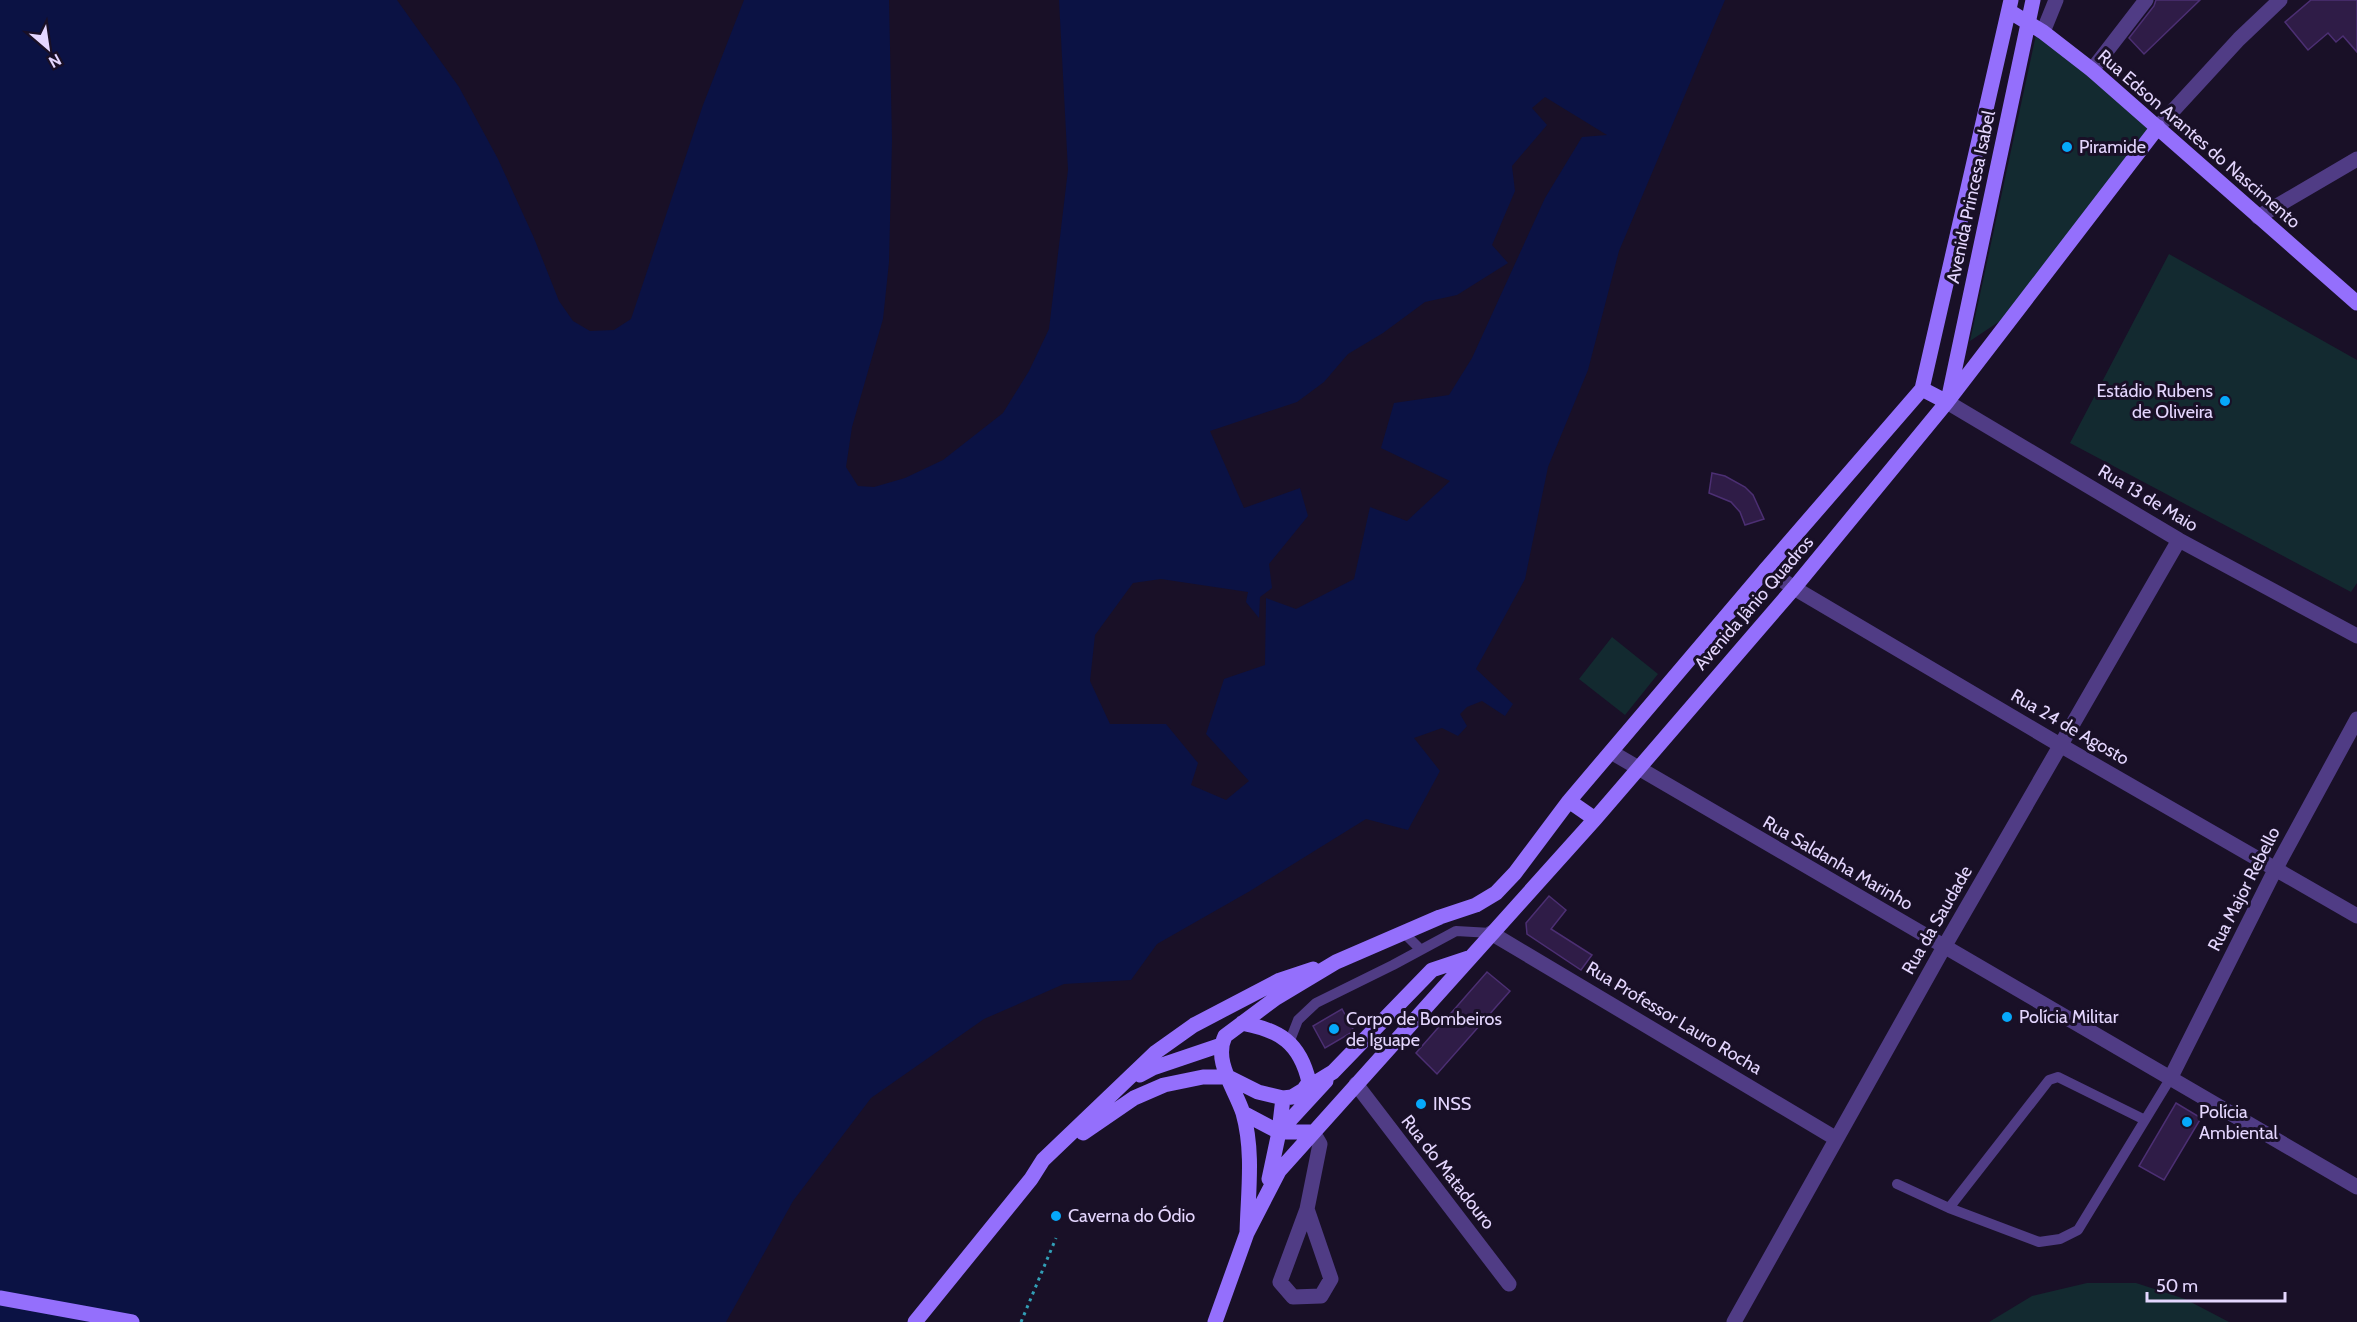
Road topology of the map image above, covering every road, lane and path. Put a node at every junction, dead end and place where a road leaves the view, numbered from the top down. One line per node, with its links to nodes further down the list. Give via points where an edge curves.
1 (2033, 0): 6 (main road, Avenida Princesa Isabel)
2 (2056, 0): 7 (street)
3 (2146, 0): 8 (street)
4 (2280, 0): 9 (street)
5 (2010, 5): 6 (main road, Rua Edson Arantes do Nascimento); 13 (main road, Avenida Princesa Isabel)
6 (2027, 21): 7 (main road, Rua Edson Arantes do Nascimento); 14 (main road, Avenida Princesa Isabel)
7 (2043, 32): 8 (main road, Rua Edson Arantes do Nascimento)
8 (2092, 70): 9 (main road, Rua Edson Arantes do Nascimento)
9 (2158, 127): 11 (main road, Rua Edson Arantes do Nascimento); 14 (main road, Avenida Jânio Quadros)
10 (2357, 159): 11 (street)
11 (2258, 217): 12 (main road, Rua Edson Arantes do Nascimento)
12 (2357, 303)
13 (1922, 389): 14 (main road, Rua 13 de Maio); 16 (main road, Avenida Jânio Quadros)
14 (1947, 402): 15 (street, Rua 13 de Maio); 17 (main road, Avenida Jânio Quadros)
15 (2179, 540): 18 (street, Rua 13 de Maio); 20 (street, Rua da Saudade)
16 (1766, 569): 17 (street, Rua 24 de Agosto); 21 (main road, Avenida Jânio Quadros)
17 (1794, 588): 20 (street, Rua 24 de Agosto); 22 (main road, Avenida Jânio Quadros)
18 (2357, 636)
19 (2357, 719): 25 (street, Rua Major Rebello)
20 (2060, 745): 25 (street, Rua 24 de Agosto); 29 (street, Rua da Saudade)
21 (1611, 752): 22 (street, Rua Saldanha Marinho); 23 (main road, Avenida Jânio Quadros)
22 (1636, 769): 24 (main road, Avenida Jânio Quadros); 29 (street, Rua Saldanha Marinho)
23 (1569, 801): 24 (main road); 27 (main road, Avenida Jânio Quadros, via 1496,893 1476,905)
24 (1595, 819): 28 (main road, Avenida Jânio Quadros)
25 (2276, 868): 26 (street, Rua 24 de Agosto); 38 (street, Rua Major Rebello)
26 (2357, 916)
27 (1403, 932): 30 (lane); 32 (main road, Avenida Jânio Quadros)
28 (1491, 933): 30 (lane, via 1456,931); 31 (main road, Avenida Jânio Quadros); 47 (street, Rua Professor Lauro Rocha)
29 (1944, 946): 38 (street, Rua Saldanha Marinho); 47 (street, Rua da Saudade)
30 (1420, 950): 34 (lane, via 1316,1004 1298,1020)
31 (1470, 957): 36 (main road, via 1432,970); 40 (main road, Avenida Jânio Quadros)
32 (1336, 962): 33 (main road); 39 (main road, via 1280,980 1194,1025 1156,1052)
33 (1242, 1023): 34 (main road, via 1265,1028); 35 (main road, via 1225,1036)
34 (1289, 1043): 41 (main road, via 1305,1063 1309,1082)
35 (1221, 1045): 37 (main road, via 1220,1059); 39 (main road, via 1153,1068)
36 (1333, 1072): 41 (main road); 45 (main road)
37 (1228, 1077): 42 (main road, via 1258,1092); 43 (main road); 48 (main road, via 1203,1077 1164,1085 1134,1098)
38 (2170, 1079): 44 (lane); 50 (street, Rua Saldanha Marinho)
39 (1125, 1083): 48 (main road)
40 (1356, 1084): 46 (main road, Avenida Jânio Quadros); 56 (street, Rua do Matadouro)
41 (1302, 1092): 42 (main road)
42 (1283, 1098): 45 (main road)
43 (1242, 1113): 45 (main road); 54 (main road, via 1250,1149)
44 (2145, 1120): 52 (lane, via 2078,1230 2060,1239 2039,1242); 52 (lane, via 2058,1077 2049,1080)
45 (1279, 1132): 46 (main road); 51 (main road)
46 (1313, 1132): 51 (main road, Avenida Jânio Quadros, via 1279,1171); 53 (street, via 1320,1144)
47 (1835, 1138): 62 (street, Rua da Saudade)
48 (1043, 1161): 59 (main road)
49 (1897, 1184): 52 (lane)
50 (2357, 1187)
51 (1264, 1203): 54 (main road)
52 (1949, 1208)
53 (1307, 1209): 53 (street, via 1331,1279 1321,1296 1293,1297 1280,1282)
54 (1247, 1233): 61 (main road)
55 (1056, 1238): 60 (path)
56 (1509, 1284)
57 (0, 1298): 58 (main road)
58 (132, 1322)
59 (915, 1322)
60 (1021, 1322)
61 (1215, 1322)
62 (1734, 1322)

